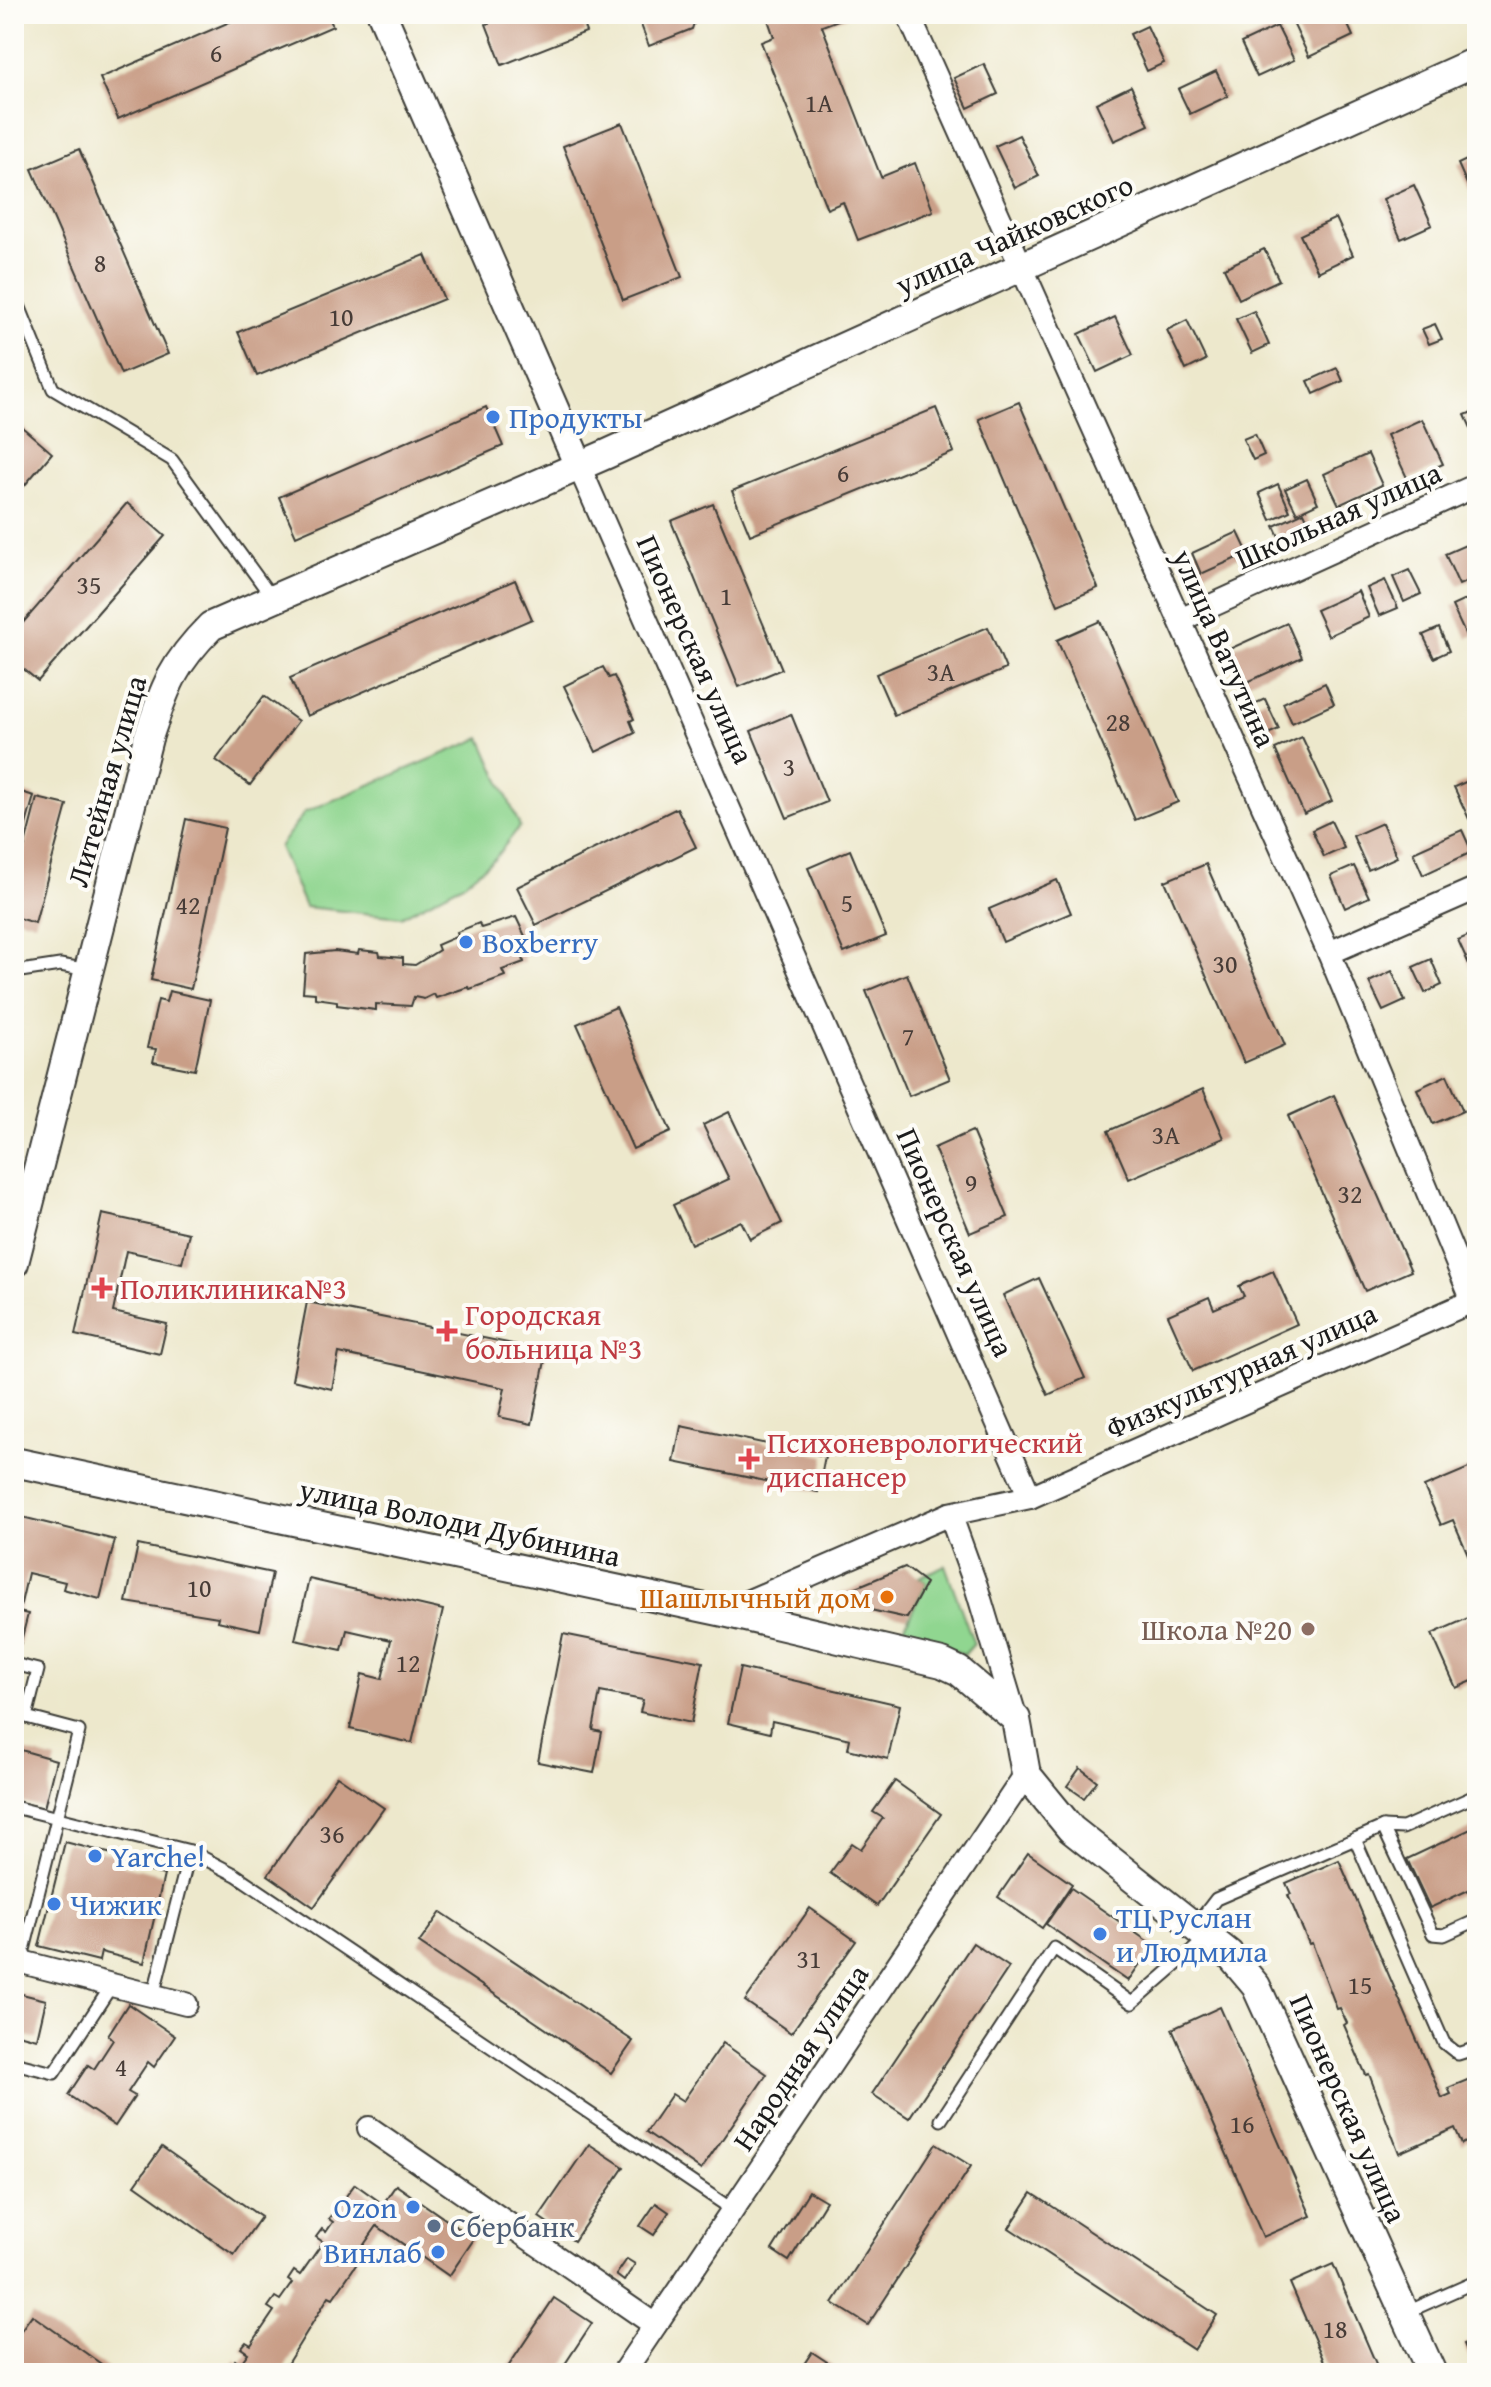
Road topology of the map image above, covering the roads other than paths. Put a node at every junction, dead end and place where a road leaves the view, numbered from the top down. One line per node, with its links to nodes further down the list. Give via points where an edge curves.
1 (382, 14): 6 (street, Пионерская улица)
2 (908, 14): 4 (street, улица Ватутина)
3 (1477, 61): 4 (street, улица Чайковского)
4 (1022, 268): 6 (street, улица Чайковского); 9 (street, улица Ватутина)
5 (14, 293): 8 (lane, via 53,389 172,460)
6 (579, 466): 8 (street, Литейная улица); 17 (street, Пионерская улица)
7 (1477, 485): 9 (street, Школьная улица)
8 (273, 600): 12 (street, Литейная улица, via 211,626 182,654 164,691)
9 (1180, 620): 11 (street, улица Ватутина)
10 (1477, 888): 11 (street)
11 (1329, 953): 15 (street, улица Ватутина)
12 (89, 970): 13 (lane, via 60,965); 14 (street, Литейная улица)
13 (14, 972)
14 (14, 1263)
15 (1475, 1304): 17 (street, Физкультурная улица)
16 (14, 1462): 19 (street, улица Володи Дубинина)
17 (1030, 1497): 18 (street)
18 (950, 1514): 19 (street); 21 (street, Пионерская улица)
19 (724, 1612): 21 (street, улица Володи Дубинина, via 942,1663)
20 (14, 1664): 25 (lane, via 38,1670 26,1717 79,1731)
21 (1016, 1719): 22 (street, Пионерская улица)
22 (1026, 1774): 30 (street, Пионерская улица, via 1071,1829); 39 (street, Народная улица)
23 (1477, 1795): 26 (lane, via 1403,1828)
24 (14, 1807): 25 (lane)
25 (57, 1818): 28 (lane); 31 (lane)
26 (1383, 1827): 27 (lane); 29 (lane, via 1433,1934 1444,1935)
27 (1355, 1839): 30 (lane, via 1216,1899); 35 (lane, via 1444,2043 1458,2054)
28 (190, 1851): 33 (lane); 39 (lane, via 236,1875)
29 (1477, 1920)
30 (1202, 1932): 37 (lane, via 1132,2003 1054,1948); 41 (street, Пионерская улица, via 1256,1986)
31 (18, 1961): 32 (street)
32 (112, 1985): 33 (street); 36 (lane, via 54,2073)
33 (153, 1996): 34 (street)
34 (186, 2004)
35 (1477, 2048)
36 (14, 2063)
37 (941, 2120)
38 (369, 2128): 42 (street)
39 (733, 2210): 42 (street, Народная улица)
40 (1477, 2281): 41 (lane)
41 (1405, 2313): 44 (street, Пионерская улица)
42 (655, 2325): 43 (street, Народная улица)
43 (623, 2373)
44 (1432, 2373)

